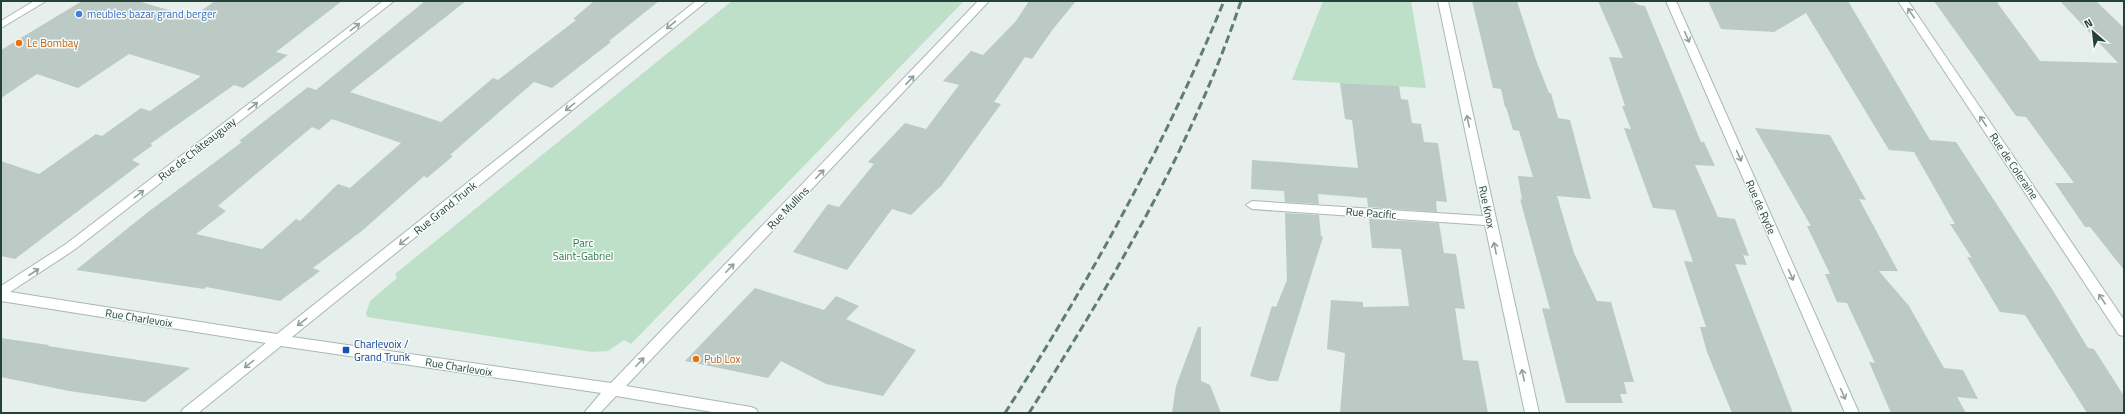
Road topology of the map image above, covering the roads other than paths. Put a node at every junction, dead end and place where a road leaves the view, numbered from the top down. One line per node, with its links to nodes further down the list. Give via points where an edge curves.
1 (41, 1): 8 (street)
2 (389, 1): 11 (street, Rue de Châteauguay, one-way to 2, via 96,227)
3 (702, 1): 14 (street, Rue Grand Trunk, one-way to 14)
4 (984, 1): 15 (street, Rue Mullins, one-way to 4)
5 (1443, 1): 10 (street, Rue Knox, one-way to 5)
6 (1671, 1): 20 (street, Rue de Ryde, one-way to 20)
7 (1903, 1): 13 (street, Rue de Coleraine, one-way to 7)
8 (1, 25)
9 (1252, 205): 10 (street, Rue Pacific)
10 (1490, 221): 19 (street, Rue Knox, one-way to 10)
11 (1, 292)
12 (1, 296): 14 (street, Rue Charlevoix)
13 (2124, 331)
14 (280, 340): 15 (street, Rue Charlevoix); 16 (street, Rue Grand Trunk, one-way to 16)
15 (613, 390): 17 (street, Rue Mullins); 18 (street, Rue Charlevoix)
16 (188, 413)
17 (591, 413)
18 (751, 413)
19 (1532, 413)
20 (1852, 413)

